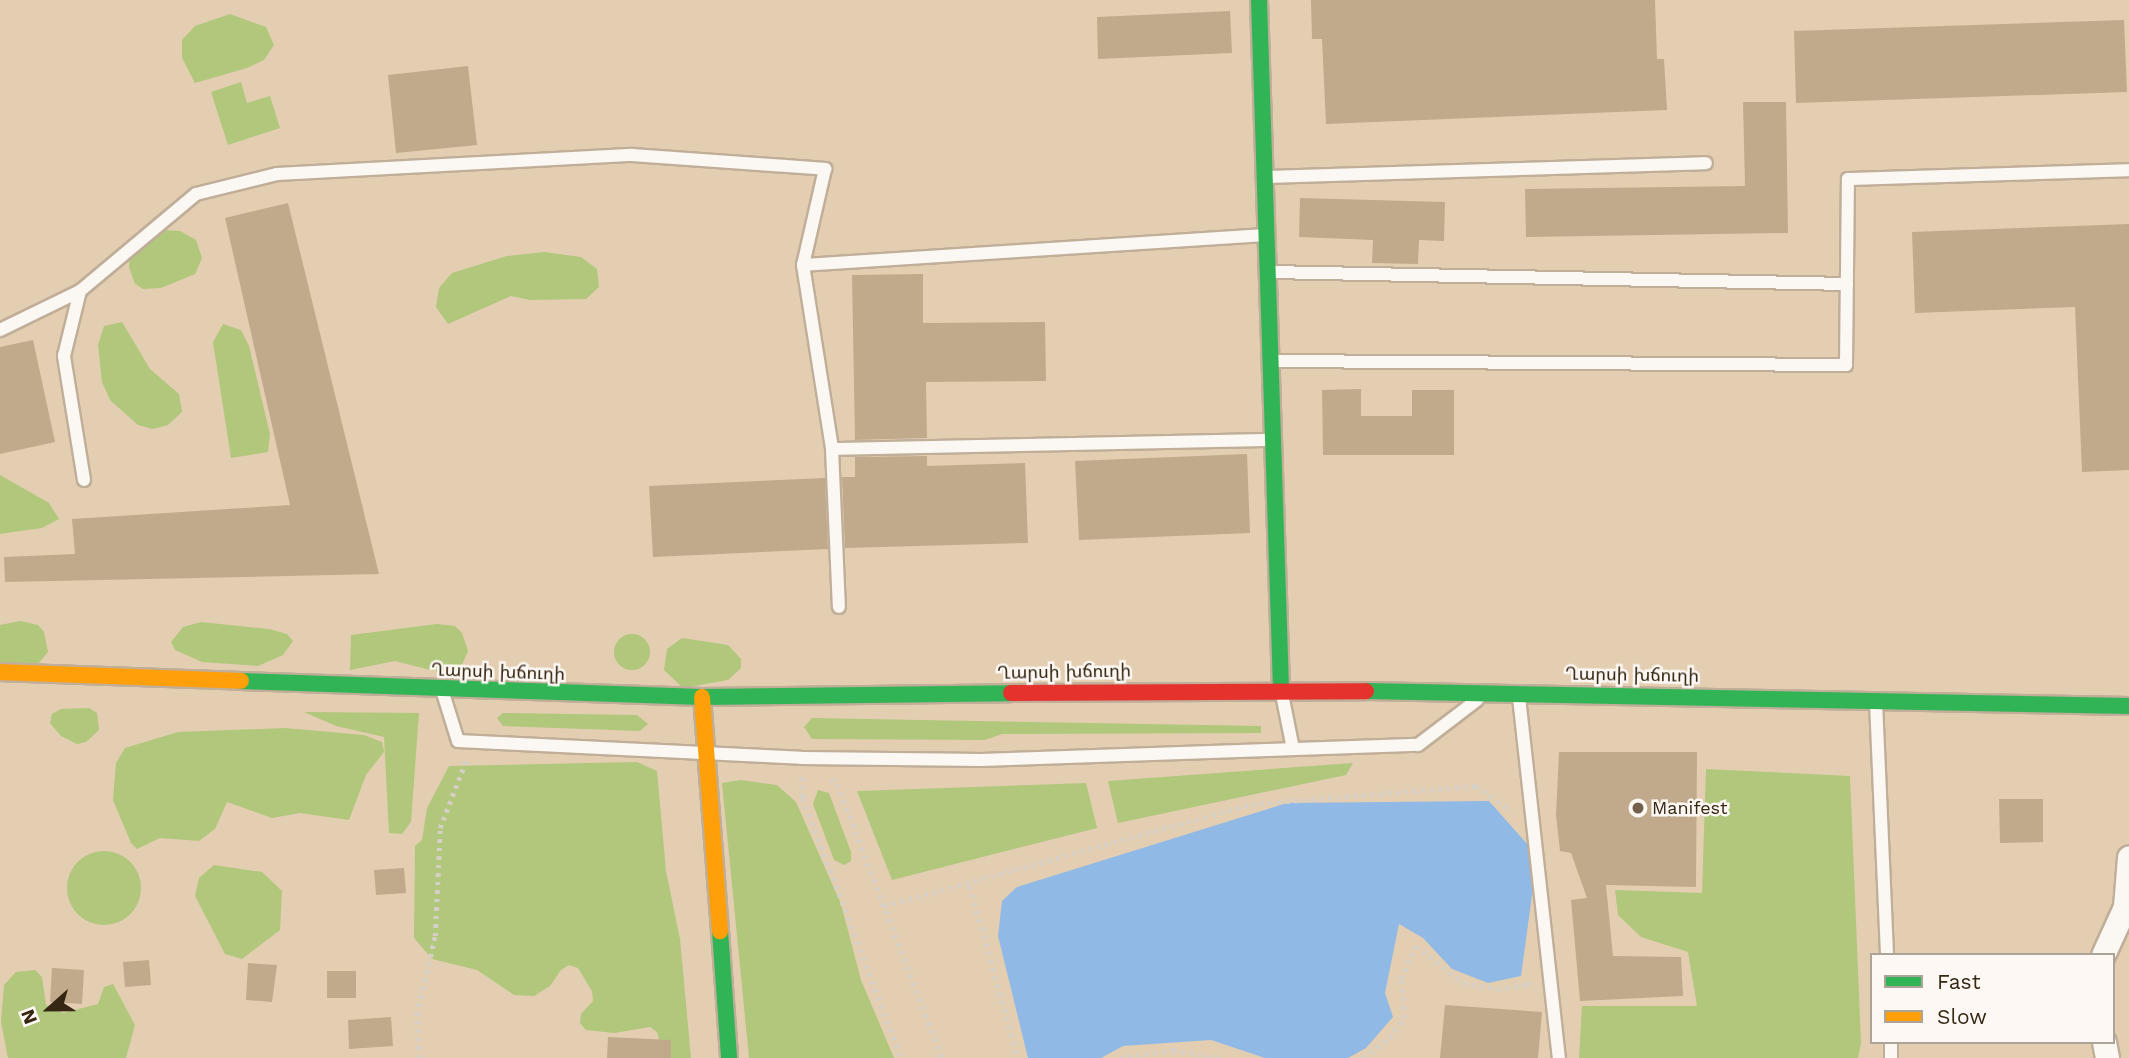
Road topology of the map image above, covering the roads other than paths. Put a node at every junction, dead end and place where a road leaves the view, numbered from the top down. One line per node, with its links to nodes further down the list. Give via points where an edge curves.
1 (1259, 0): 4 (main road)
2 (1706, 163): 4 (lane)
3 (2129, 170): 8 (lane, via 1849,179)
4 (1265, 177): 5 (main road)
5 (1267, 235): 6 (lane); 7 (main road)
6 (803, 265): 9 (lane, via 825,169 632,155 277,174 196,194); 13 (lane)
7 (1268, 272): 8 (lane); 11 (main road)
8 (1847, 284): 11 (lane, via 1846,365)
9 (80, 291): 10 (lane); 14 (lane, via 64,356)
10 (0, 330)
11 (1271, 360): 12 (main road)
12 (1274, 440): 13 (lane); 17 (main road)
13 (832, 449): 15 (lane)
14 (84, 480)
15 (839, 607)
16 (0, 672): 18 (main road, Ղարսի խճուղի)
17 (1281, 689): 19 (main road, Ղարսի խճուղի); 21 (main road, Ղարսի խճուղի); 24 (lane)
18 (442, 690): 21 (main road, Ղարսի խճուղի); 25 (lane, via 458,741)
19 (1487, 692): 20 (main road, Ղարսի խճուղի); 24 (lane, via 1418,745)
20 (1519, 693): 22 (main road, Ղարսի խճուղի); 30 (lane)
21 (702, 697): 25 (main road)
22 (1876, 698): 23 (main road, Ղարսի խճուղի); 27 (lane)
23 (2129, 706)
24 (1293, 749): 25 (lane, via 981,760)
25 (705, 752): 29 (main road)
26 (2129, 857): 28 (street, via 2125,907)
27 (1887, 953)
28 (2104, 953)
29 (729, 1058)
30 (1559, 1058)

